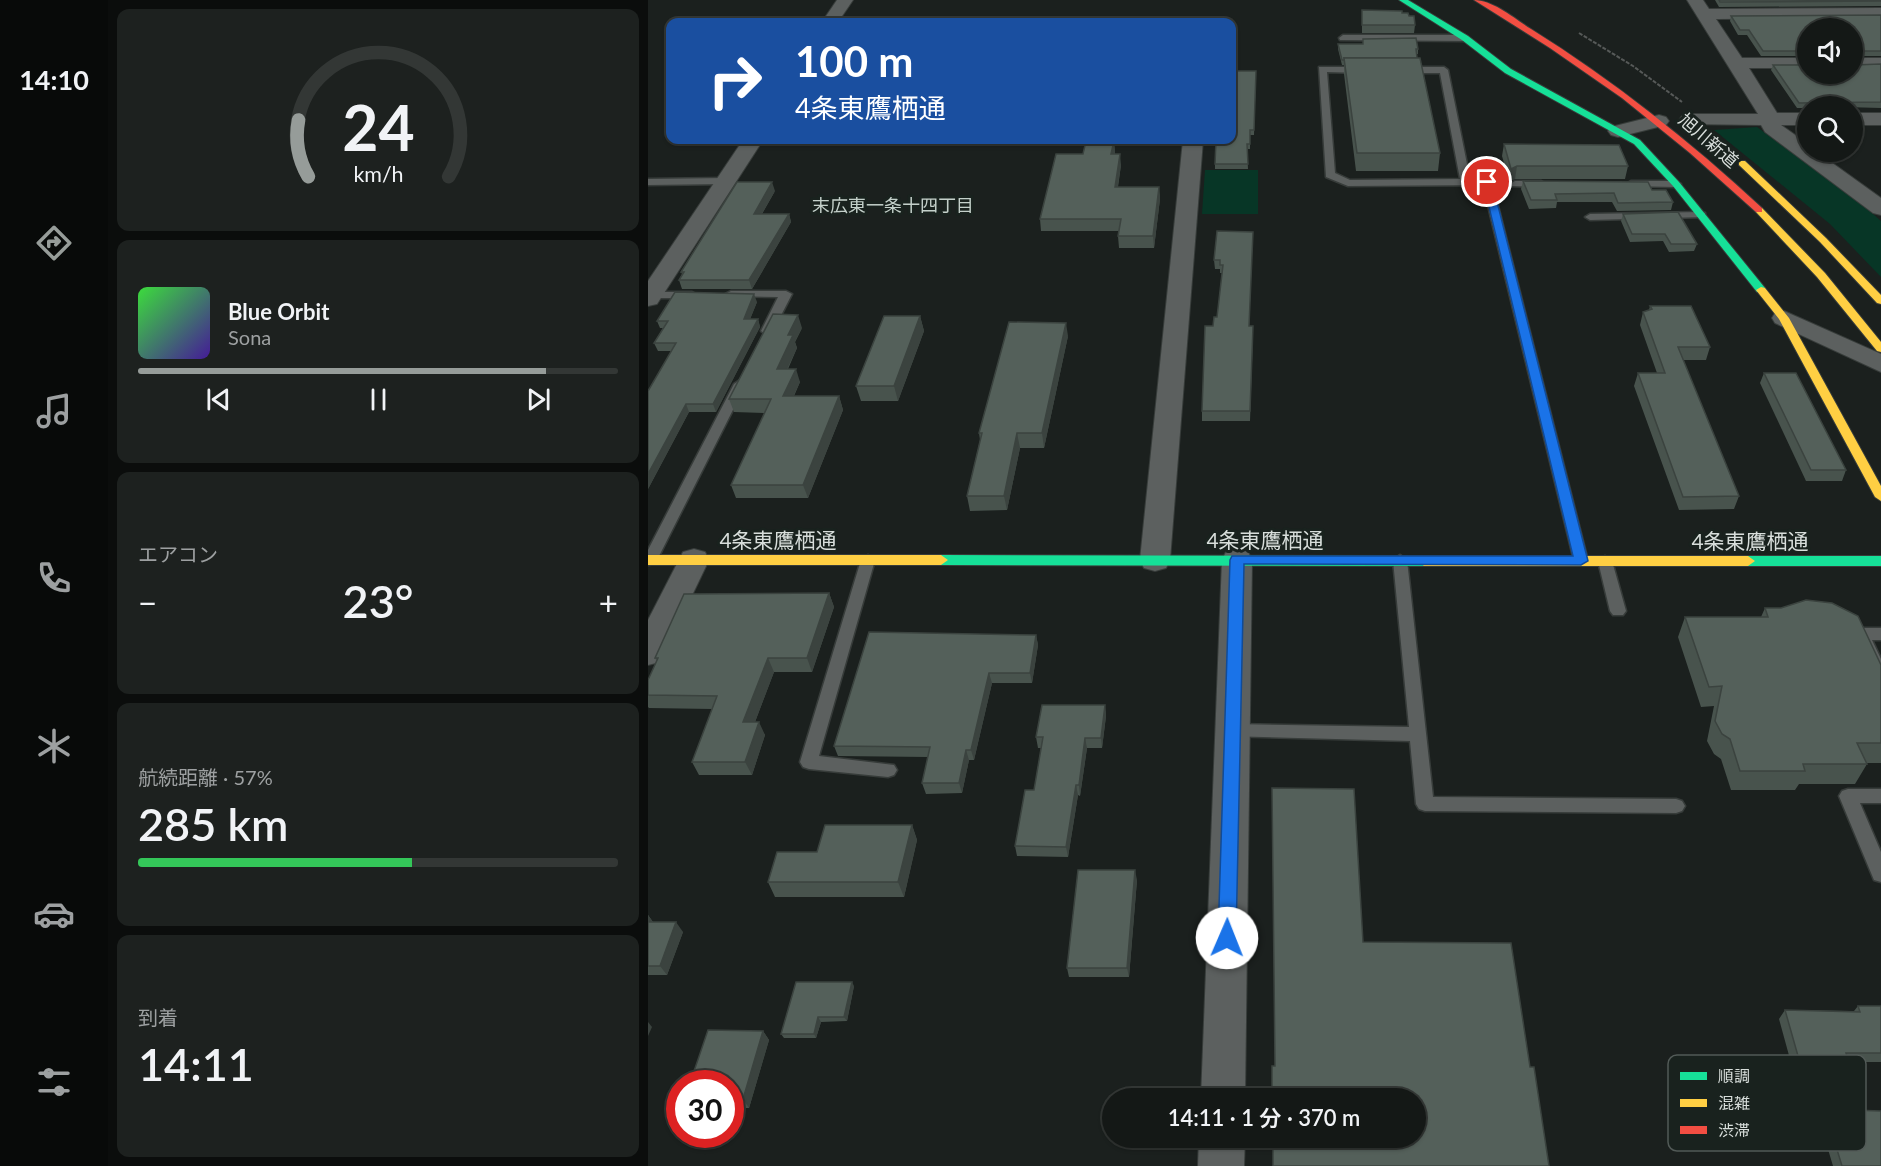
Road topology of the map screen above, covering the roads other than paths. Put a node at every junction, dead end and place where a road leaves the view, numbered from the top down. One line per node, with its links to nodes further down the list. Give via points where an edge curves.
1 (845, 0): 7 (street)
2 (1403, 0): 9 (main road)
3 (1478, 0): 18 (main road, 旭川新道, via 1556,46)
4 (1699, 7): 5 (street); 10 (street)
5 (1819, 7): 6 (street)
6 (1881, 13)
7 (833, 18)
8 (1342, 38): 9 (lane)
9 (1465, 38): 20 (main road, via 1508,71)
10 (1737, 63): 11 (street); 14 (street)
11 (1797, 63)
12 (1863, 63): 13 (street)
13 (1881, 63)
14 (1769, 119): 15 (street); 19 (street); 31 (street, via 1772,128)
15 (1797, 119)
16 (1863, 119): 17 (street)
17 (1881, 119)
18 (1659, 121): 20 (street); 38 (main road, 旭川新道, via 1729,181 1800,251)
19 (1695, 121)
20 (1618, 130): 30 (main road, via 1637,142)
21 (750, 144): 24 (street)
22 (1193, 144): 45 (street)
23 (1731, 154): 35 (main road, 旭川新道)
24 (725, 181): 25 (lane); 34 (street)
25 (648, 182)
26 (1466, 182): 26 (lane, via 1348,183 1330,175 1322,69 1444,70); 48 (lane, via 1487,182)
27 (1515, 184): 28 (lane)
28 (1550, 184)
29 (1618, 184): 30 (lane)
30 (1676, 184): 32 (main road)
31 (1881, 208)
32 (1701, 215): 33 (lane); 36 (main road)
33 (1590, 217)
34 (649, 297): 37 (lane, via 786,294)
35 (1881, 301)
36 (1784, 318): 39 (street); 41 (main road)
37 (759, 347)
38 (1881, 349)
39 (1881, 364)
40 (748, 369): 42 (lane)
41 (1881, 497)
42 (649, 560): 43 (main road, 4条東鷹栖通)
43 (694, 560): 44 (main road, 4条東鷹栖通); 53 (street)
44 (868, 560): 45 (main road, 4条東鷹栖通); 57 (lane, via 809,762)
45 (1155, 560): 46 (main road, 4条東鷹栖通)
46 (1237, 560): 47 (main road, 4条東鷹栖通); 55 (street)
47 (1400, 560): 48 (main road, 4条東鷹栖通); 56 (lane)
48 (1581, 561): 49 (main road, 4条東鷹栖通)
49 (1605, 561): 50 (main road, 4条東鷹栖通); 51 (lane)
50 (1881, 561)
51 (1618, 611)
52 (1881, 634): 54 (lane, via 1861,634)
53 (648, 653)
54 (1881, 676)
55 (1232, 731): 56 (lane); 61 (street)
56 (1418, 734): 59 (lane, via 1425,804)
57 (888, 770)
58 (1881, 796): 60 (lane, via 1848,796)
59 (1676, 806)
60 (1881, 874)
61 (1223, 1088)
62 (1222, 1148): 63 (street)
63 (1221, 1166)

